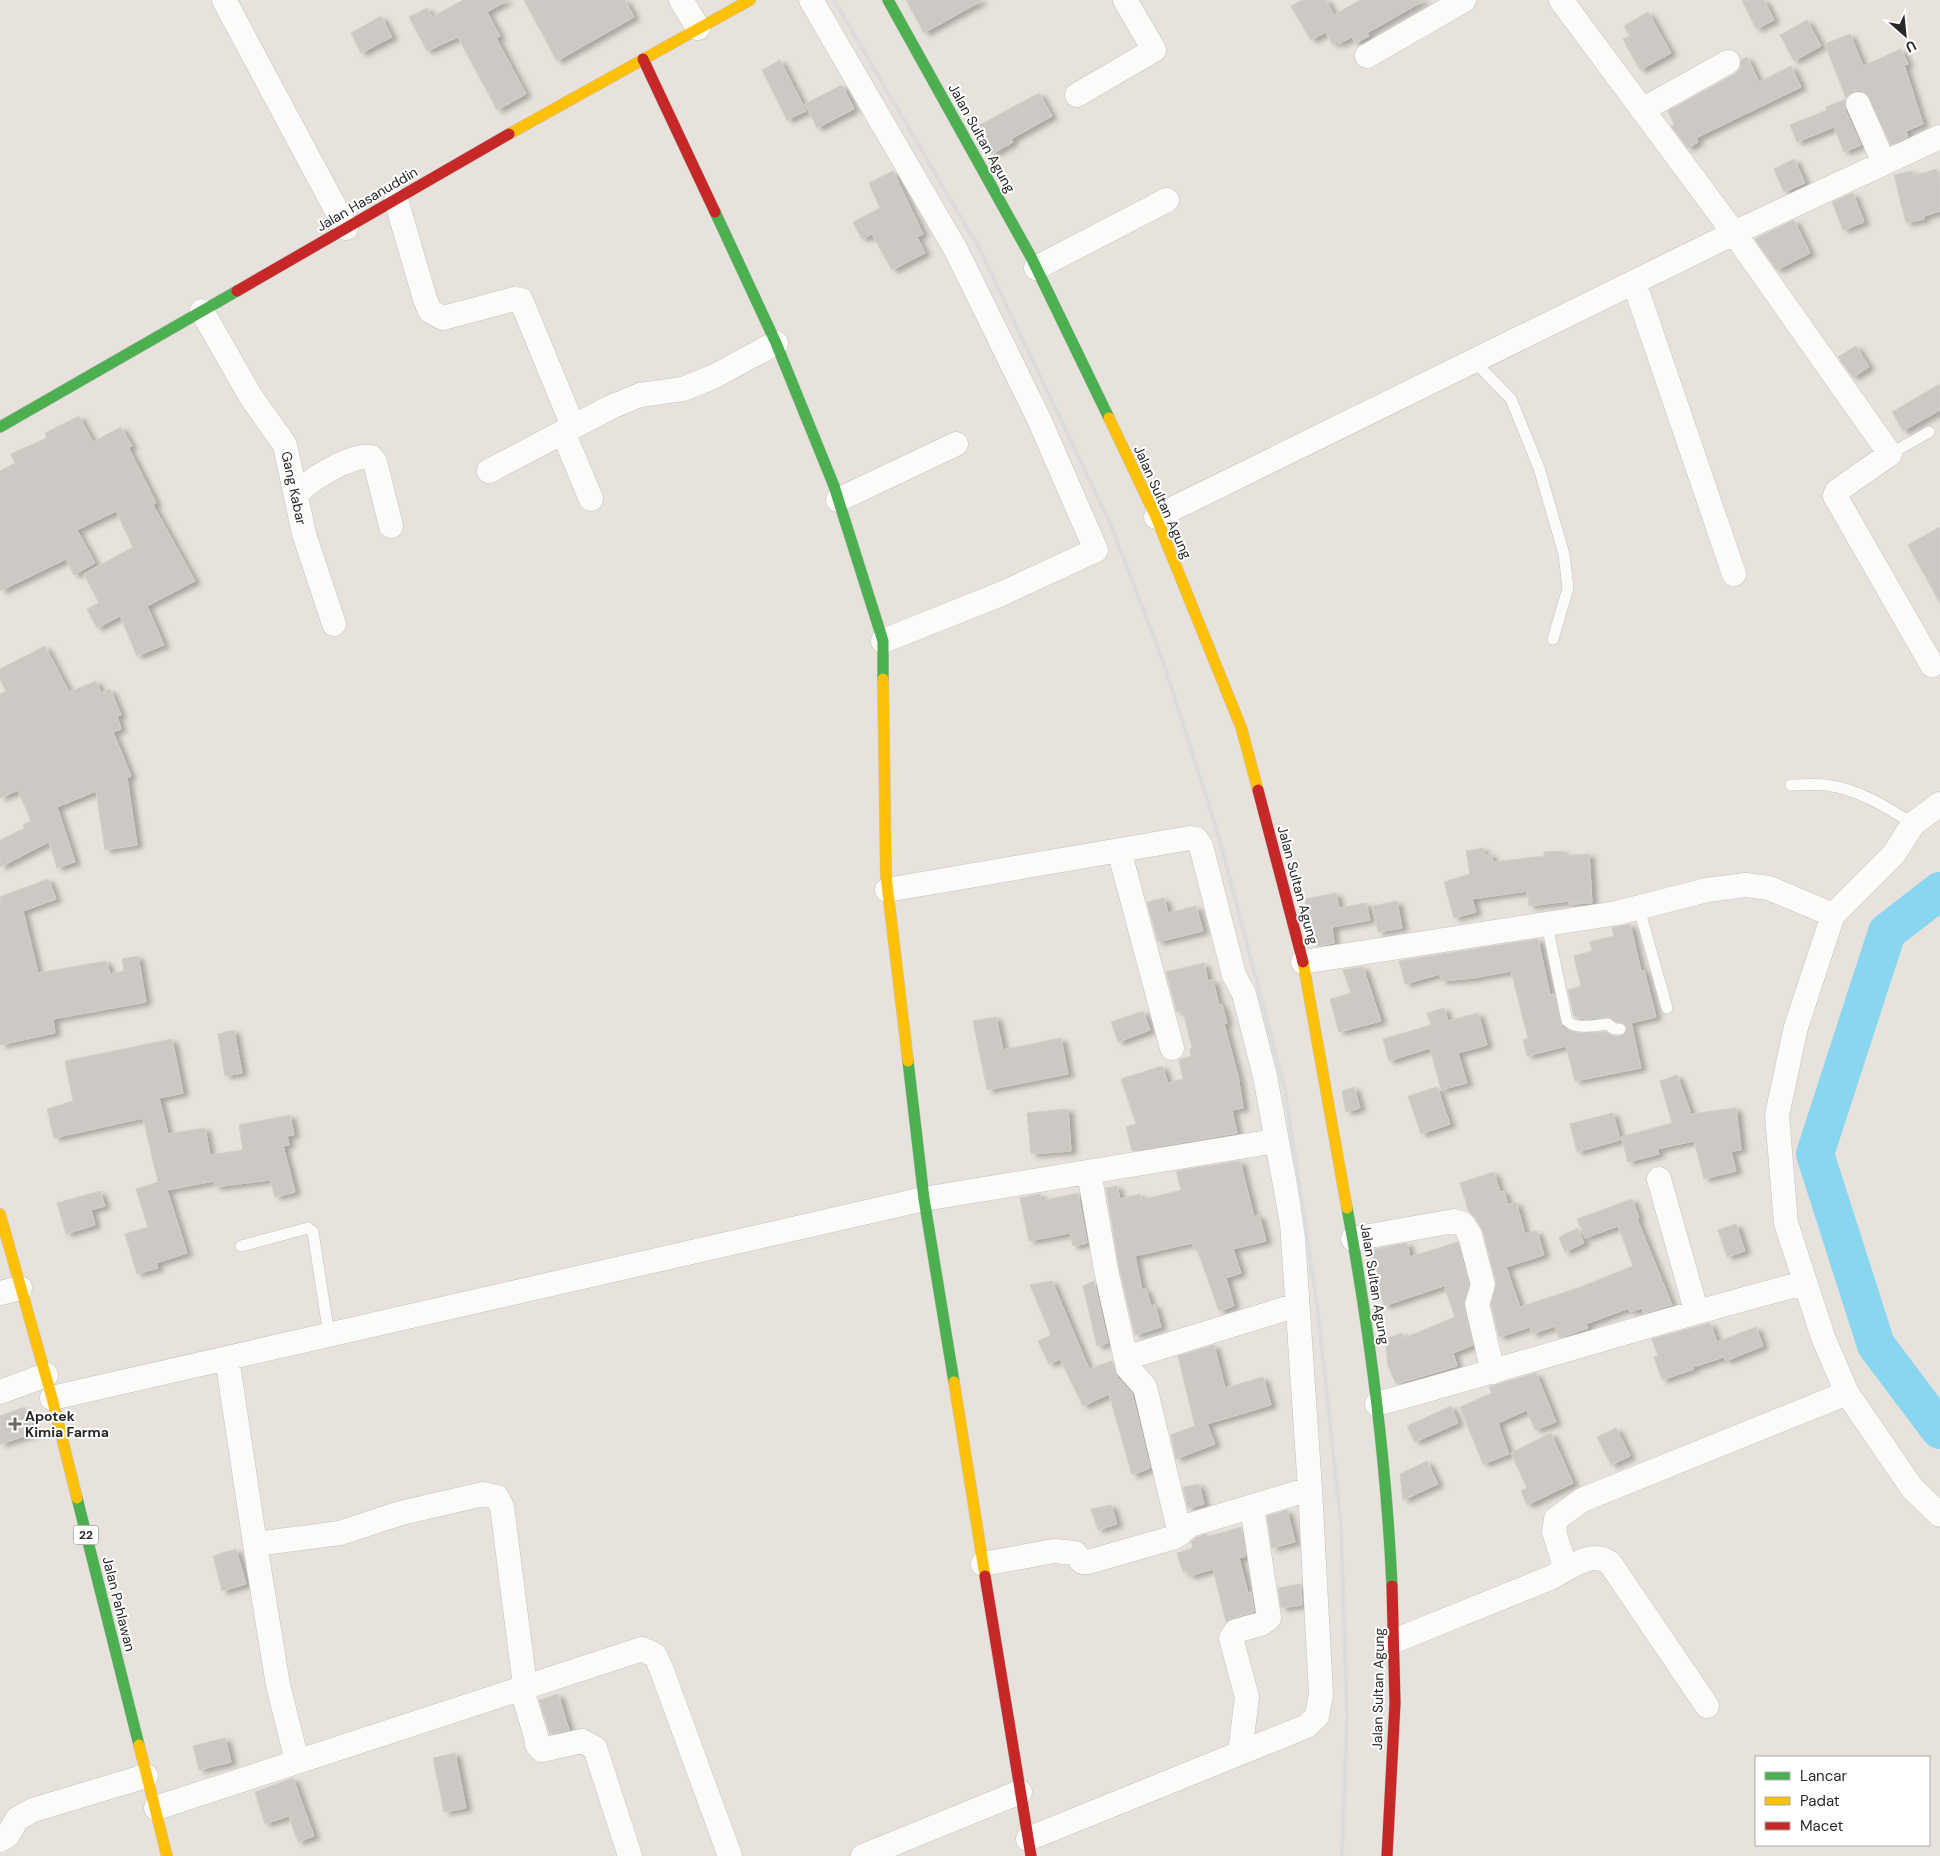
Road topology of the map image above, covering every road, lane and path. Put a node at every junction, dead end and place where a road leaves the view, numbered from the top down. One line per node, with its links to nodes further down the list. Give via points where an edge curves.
1 (224, 0): 20 (street)
2 (681, 0): 9 (street)
3 (750, 0): 9 (main road, Jalan Hasanuddin)
4 (811, 0): 41 (street, via 956,250 1038,417 1096,550 1001,594)
5 (888, 0): 22 (main road, Jalan Sultan Agung)
6 (1125, 0): 13 (street, via 1154,50)
7 (1464, 0): 10 (street)
8 (1561, 0): 15 (street)
9 (698, 28): 11 (main road, Jalan Hasanuddin)
10 (1367, 56)
11 (643, 59): 18 (main road, Jalan Hasanuddin); 25 (main road)
12 (1728, 62): 15 (street)
13 (1077, 95)
14 (1858, 104): 17 (street)
15 (1642, 110): 21 (street)
16 (1940, 137): 17 (street)
17 (1884, 163): 21 (street)
18 (396, 200): 20 (main road, Jalan Hasanuddin); 28 (street, via 430,311 443,318 520,300)
19 (1167, 200): 22 (street)
20 (346, 228): 24 (main road, Jalan Hasanuddin)
21 (1734, 233): 23 (street); 31 (street)
22 (1036, 268): 36 (main road, Jalan Sultan Agung)
23 (1634, 282): 26 (street); 38 (street)
24 (202, 311): 27 (main road, Jalan Hasanuddin); 33 (street, Gang Kabar, via 251,397 285,445)
25 (776, 343): 28 (street, via 713,377 683,389 640,395); 35 (main road)
26 (1473, 360): 36 (street); 40 (lane, via 1511,399 1538,468 1561,544 1568,588)
27 (0, 427)
28 (568, 429): 32 (street); 34 (street)
29 (1930, 432): 31 (lane)
30 (956, 444): 35 (street)
31 (1890, 454): 42 (street, via 1835,496)
32 (489, 472)
33 (296, 495): 37 (street, via 313,478 355,459 371,457 376,462); 39 (street, Gang Kabar, via 304,534)
34 (591, 499)
35 (838, 500): 41 (main road)
36 (1156, 517): 51 (main road, Jalan Sultan Agung, via 1241,727)
37 (391, 526)
38 (1734, 574)
39 (334, 624)
40 (1553, 638)
41 (883, 641): 47 (main road)
42 (1932, 665)
43 (1791, 785): 45 (lane, via 1827,785 1855,793 1883,804)
44 (1940, 804): 45 (street)
45 (1913, 824): 49 (street, via 1894,854)
46 (1119, 850): 47 (street); 54 (street); 55 (street, via 1190,838 1201,846 1234,975 1244,994 1265,1076)
47 (886, 883): 58 (main road)
48 (1639, 908): 49 (street, via 1707,890 1746,885 1769,888); 50 (street); 52 (lane)
49 (1833, 915): 62 (street, via 1796,1027 1777,1115 1786,1223)
50 (1548, 924): 51 (street); 53 (lane, via 1567,1021 1571,1025 1608,1024)
51 (1303, 962): 60 (main road, Jalan Sultan Agung)
52 (1668, 1008)
53 (1620, 1029)
54 (1172, 1048)
55 (1275, 1141): 56 (street); 64 (street, via 1292,1223)
56 (1089, 1172): 58 (street); 68 (street)
57 (1659, 1180): 65 (street)
58 (924, 1199): 66 (street); 80 (main road)
59 (0, 1214): 63 (main road, Jalan Pahlawan / 22)
60 (1353, 1239): 69 (street, via 1454,1221 1463,1224 1470,1235 1483,1285 1477,1304); 74 (main road, Jalan Sultan Agung)
61 (241, 1246): 66 (lane, via 308,1228 312,1232)
62 (1804, 1283): 65 (street); 72 (street)
63 (10, 1290): 70 (main road, Jalan Pahlawan / 22)
64 (1297, 1305): 68 (street); 75 (street)
65 (1696, 1310): 69 (street)
66 (329, 1335): 67 (street)
67 (227, 1358): 73 (street); 79 (street)
68 (1126, 1358): 78 (street, via 1132,1374 1145,1387)
69 (1493, 1372): 74 (street)
70 (46, 1374): 71 (street); 73 (main road, Jalan Pahlawan / 22)
71 (0, 1392)
72 (1847, 1393): 77 (street, via 1912,1488); 81 (street, via 1566,1509 1556,1519 1554,1532)
73 (52, 1398): 87 (main road, Jalan Pahlawan / 22)
74 (1377, 1404): 82 (main road, Jalan Sultan Agung, via 1388,1503)
75 (1310, 1490): 76 (street); 85 (street, via 1322,1694 1316,1716 1307,1726)
76 (1252, 1506): 78 (street, via 1190,1525); 85 (street, via 1269,1618 1261,1624 1236,1631 1231,1638 1247,1697)
77 (1940, 1515)
78 (1180, 1534): 80 (street, via 1088,1562 1082,1562 1075,1553 1054,1551)
79 (255, 1544): 83 (street, via 340,1533 401,1513 483,1494 497,1497 502,1507); 86 (street, via 278,1686)
80 (983, 1564): 88 (main road)
81 (1566, 1569): 82 (street); 84 (street, via 1586,1558 1603,1558 1610,1563)
82 (1394, 1641): 96 (main road, Jalan Sultan Agung)
83 (523, 1686): 86 (street); 93 (street, via 537,1745 542,1750 582,1742 595,1748); 94 (street, via 642,1648 655,1655)
84 (1707, 1706)
85 (1240, 1753): 91 (street)
86 (297, 1761): 89 (street)
87 (146, 1776): 89 (main road, Jalan Pahlawan / 22); 90 (street, via 33,1810 17,1819 8,1836)
88 (1020, 1792): 91 (main road); 95 (street)
89 (156, 1808): 92 (main road, Jalan Pahlawan / 22)
90 (0, 1840)
91 (1030, 1847)
92 (167, 1856)
93 (630, 1856)
94 (730, 1856)
95 (863, 1856)
96 (1387, 1856)

